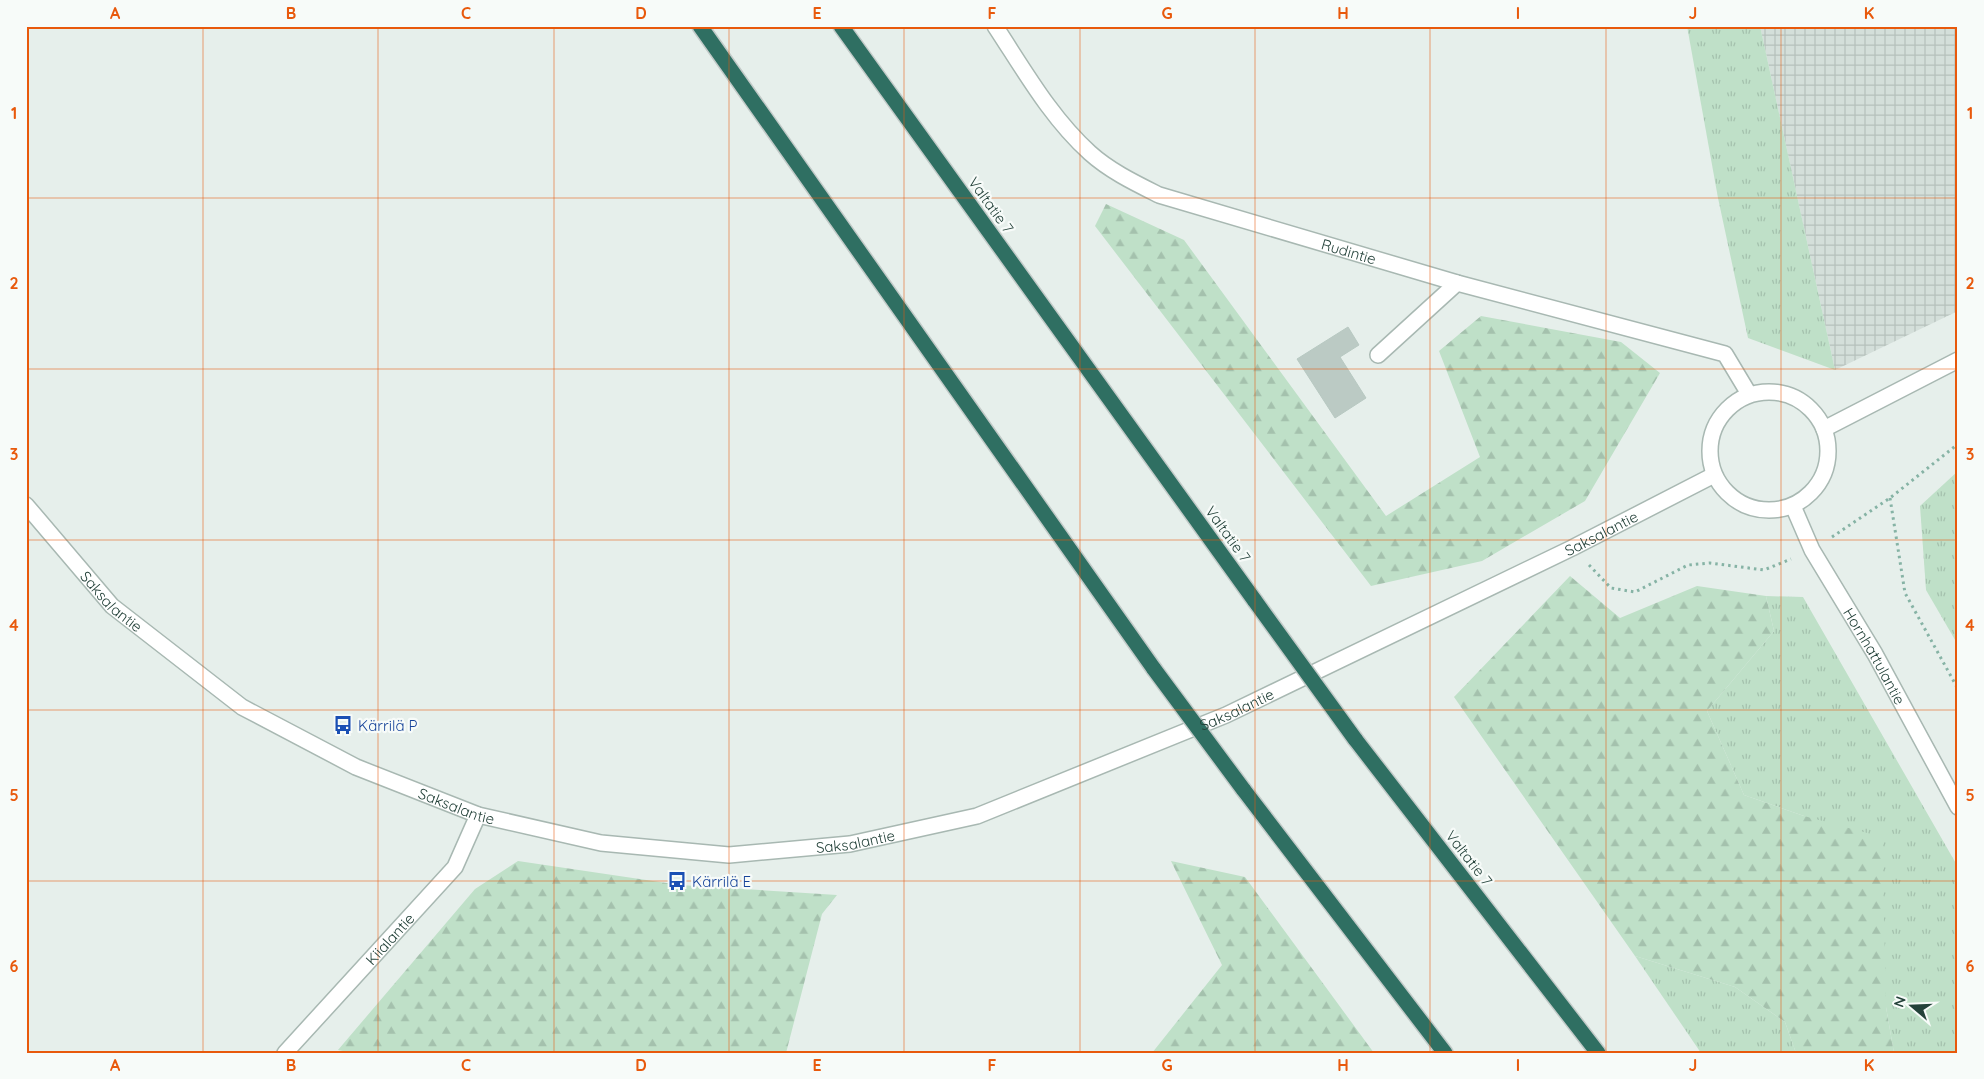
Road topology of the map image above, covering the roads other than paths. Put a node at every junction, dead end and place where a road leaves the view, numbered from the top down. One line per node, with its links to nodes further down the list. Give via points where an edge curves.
1 (700, 26): 15 (highway, bridge, via 1154,669)
2 (841, 26): 16 (highway, Valtatie 7, bridge, via 1355,739)
3 (995, 26): 4 (street, Rudintie, via 1058,119 1090,153 1120,175 1159,195)
4 (1457, 283): 5 (street); 7 (street, Rudintie, via 1725,354)
5 (1378, 355)
6 (1958, 360): 8 (street)
7 (1749, 394): 8 (street, via 1768,391 1788,394 1805,403); 9 (street, via 1732,404 1719,419 1711,437)
8 (1824, 429): 11 (street, via 1829,452 1826,469 1819,484)
9 (1714, 475): 11 (street, via 1739,503 1756,510); 13 (street, Saksalantie, via 1572,548 1226,715 977,816 850,844 729,854 601,843)
10 (26, 505): 13 (street, Saksalantie, via 112,606 242,707 356,767)
11 (1793, 506): 12 (street, Hornhattulantie, via 1812,550 1875,654)
12 (1958, 808)
13 (478, 815): 14 (street, Kiialantie, via 454,867)
14 (285, 1053)
15 (1445, 1053)
16 (1598, 1053)

